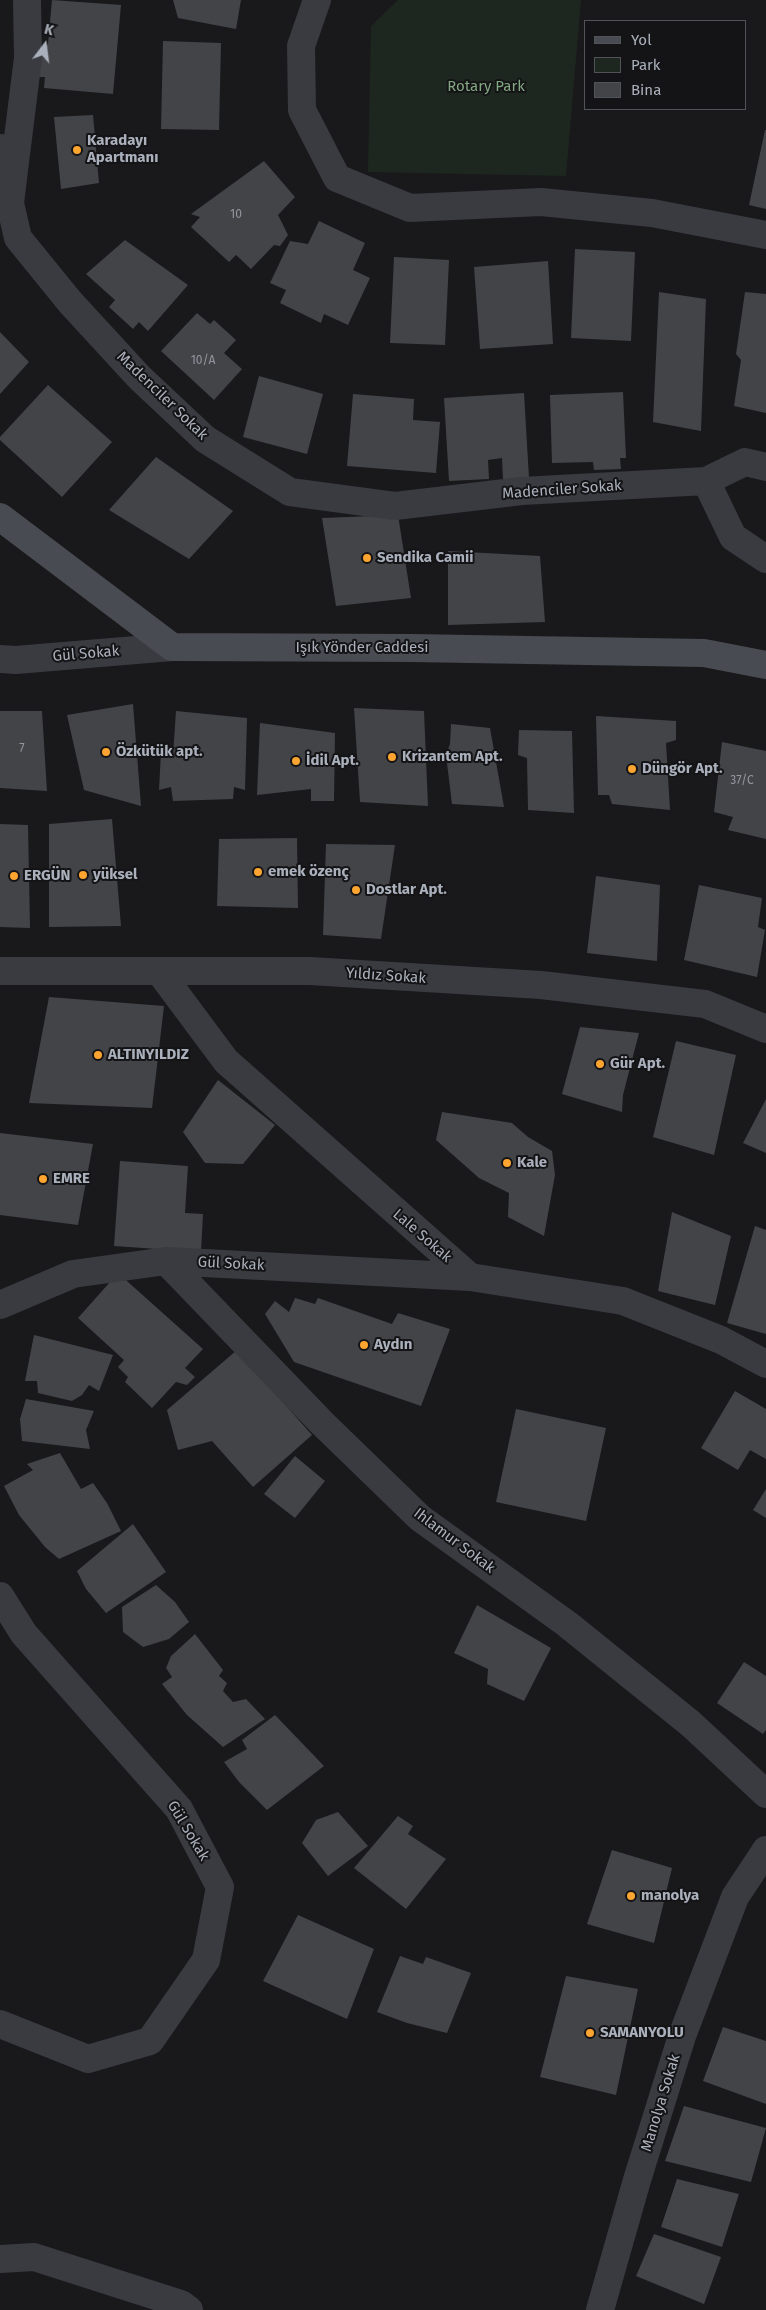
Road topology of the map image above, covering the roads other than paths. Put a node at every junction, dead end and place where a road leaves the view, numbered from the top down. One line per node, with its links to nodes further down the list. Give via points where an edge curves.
1 (27, 0): 3 (street, Madenciler Sokak, via 28,58)
2 (317, 0): 4 (street, via 301,46 302,110 336,178 410,208 541,202 652,213)
3 (7, 159): 6 (street, Madenciler Sokak, via 10,203 18,238 70,302 139,377 205,439 290,492 395,506 522,491)
4 (766, 235)
5 (766, 467): 6 (street, via 745,462)
6 (706, 481): 8 (street, via 734,537)
7 (0, 517): 9 (street)
8 (766, 559)
9 (172, 647): 10 (street, Gül Sokak); 11 (street, Işık Yönder Caddesi, via 704,653)
10 (0, 659)
11 (766, 665)
12 (0, 971): 13 (street, Yıldız Sokak)
13 (159, 971): 14 (street, Yıldız Sokak, via 310,971 540,985 705,1004); 16 (street, Lale Sokak, via 226,1061)
14 (766, 1029)
15 (166, 1261): 16 (street, Gül Sokak); 17 (street, Gül Sokak, via 73,1274); 20 (street, Ihlamur Sokak, via 322,1423 420,1518 567,1624 691,1724)
16 (470, 1277): 18 (street, via 623,1301 721,1340)
17 (0, 1306)
18 (766, 1364)
19 (0, 1596): 22 (street, Gül Sokak, via 24,1634 179,1809 220,1887 206,1960 150,2040 88,2059)
20 (766, 1794)
21 (766, 1850): 25 (street, Manolya Sokak, via 735,1898 682,2036)
22 (0, 2024)
23 (0, 2259): 24 (street, via 34,2257 181,2304)
24 (190, 2310)
25 (600, 2310)

